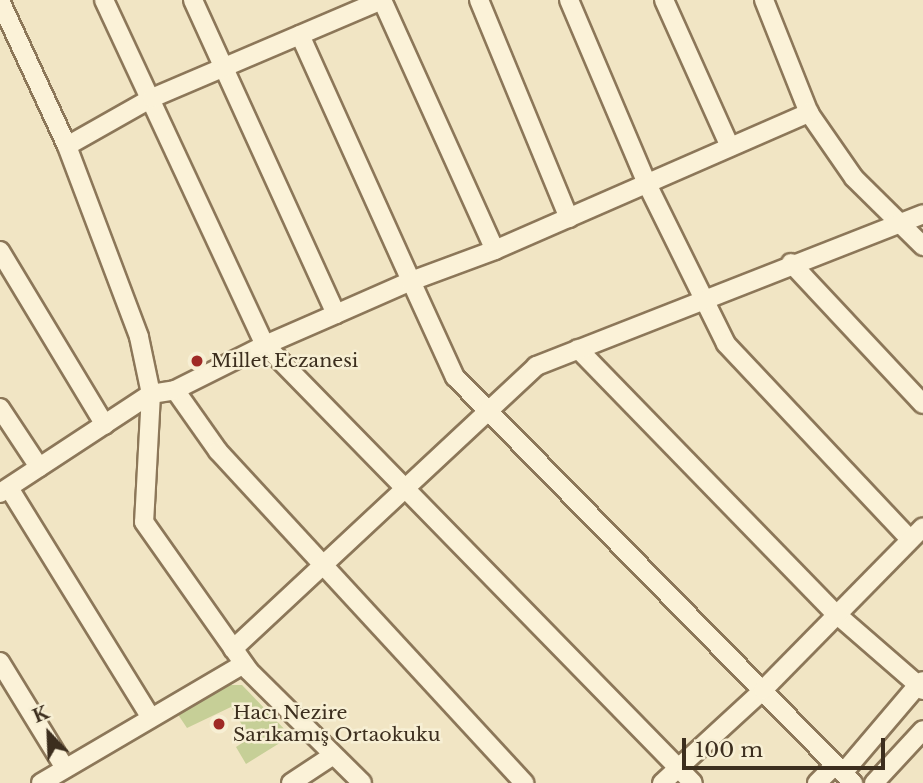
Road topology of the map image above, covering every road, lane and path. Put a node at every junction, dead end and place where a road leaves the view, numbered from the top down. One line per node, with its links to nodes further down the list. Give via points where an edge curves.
1 (104, 0): 12 (street)
2 (193, 0): 11 (street)
3 (382, 0): 10 (street); 21 (street)
4 (479, 0): 18 (street)
5 (569, 0): 16 (street)
6 (664, 0): 15 (street)
7 (764, 0): 13 (street)
8 (0, 1): 9 (street)
9 (4, 20): 14 (street)
10 (300, 35): 11 (street); 24 (street)
11 (225, 67): 12 (street); 26 (street)
12 (152, 98): 14 (street); 27 (street)
13 (809, 113): 15 (street); 19 (street, via 854,178)
14 (67, 146): 30 (street, via 139,337)
15 (730, 148): 16 (street)
16 (647, 184): 18 (street); 25 (street)
17 (923, 214): 19 (street)
18 (569, 218): 21 (street)
19 (900, 222): 20 (street); 23 (street)
20 (923, 246)
21 (495, 250): 24 (street)
22 (0, 251): 34 (street)
23 (790, 263): 25 (street); 31 (street)
24 (411, 281): 26 (street); 33 (street, via 455,377)
25 (702, 297): 28 (street); 38 (street, via 726,344)
26 (336, 314): 27 (street)
27 (265, 345): 29 (street); 36 (street)
28 (578, 349): 33 (street, via 536,366); 40 (street)
29 (175, 390): 30 (street); 39 (street, via 218,451)
30 (151, 394): 34 (street); 41 (street, via 144,522)
31 (923, 404)
32 (0, 408): 35 (street)
33 (489, 409): 36 (street); 44 (street)
34 (105, 425): 35 (street)
35 (39, 467): 37 (street)
36 (403, 488): 39 (street); 49 (street)
37 (5, 490): 45 (street)
38 (916, 533): 40 (street)
39 (320, 566): 41 (street); 54 (street)
40 (834, 612): 43 (street); 44 (street)
41 (238, 657): 45 (street); 47 (street)
42 (0, 662): 48 (street)
43 (921, 685): 50 (street)
44 (763, 690): 49 (street); 50 (street)
45 (151, 719): 48 (street)
46 (923, 730): 58 (street)
47 (332, 756): 52 (street); 53 (street)
48 (65, 768): 51 (street)
49 (678, 768): 55 (street); 56 (street)
50 (843, 774): 57 (street)
51 (41, 783)
52 (291, 783)
53 (362, 783)
54 (524, 783)
55 (662, 783)
56 (693, 783)
57 (817, 783)
58 (874, 783)

